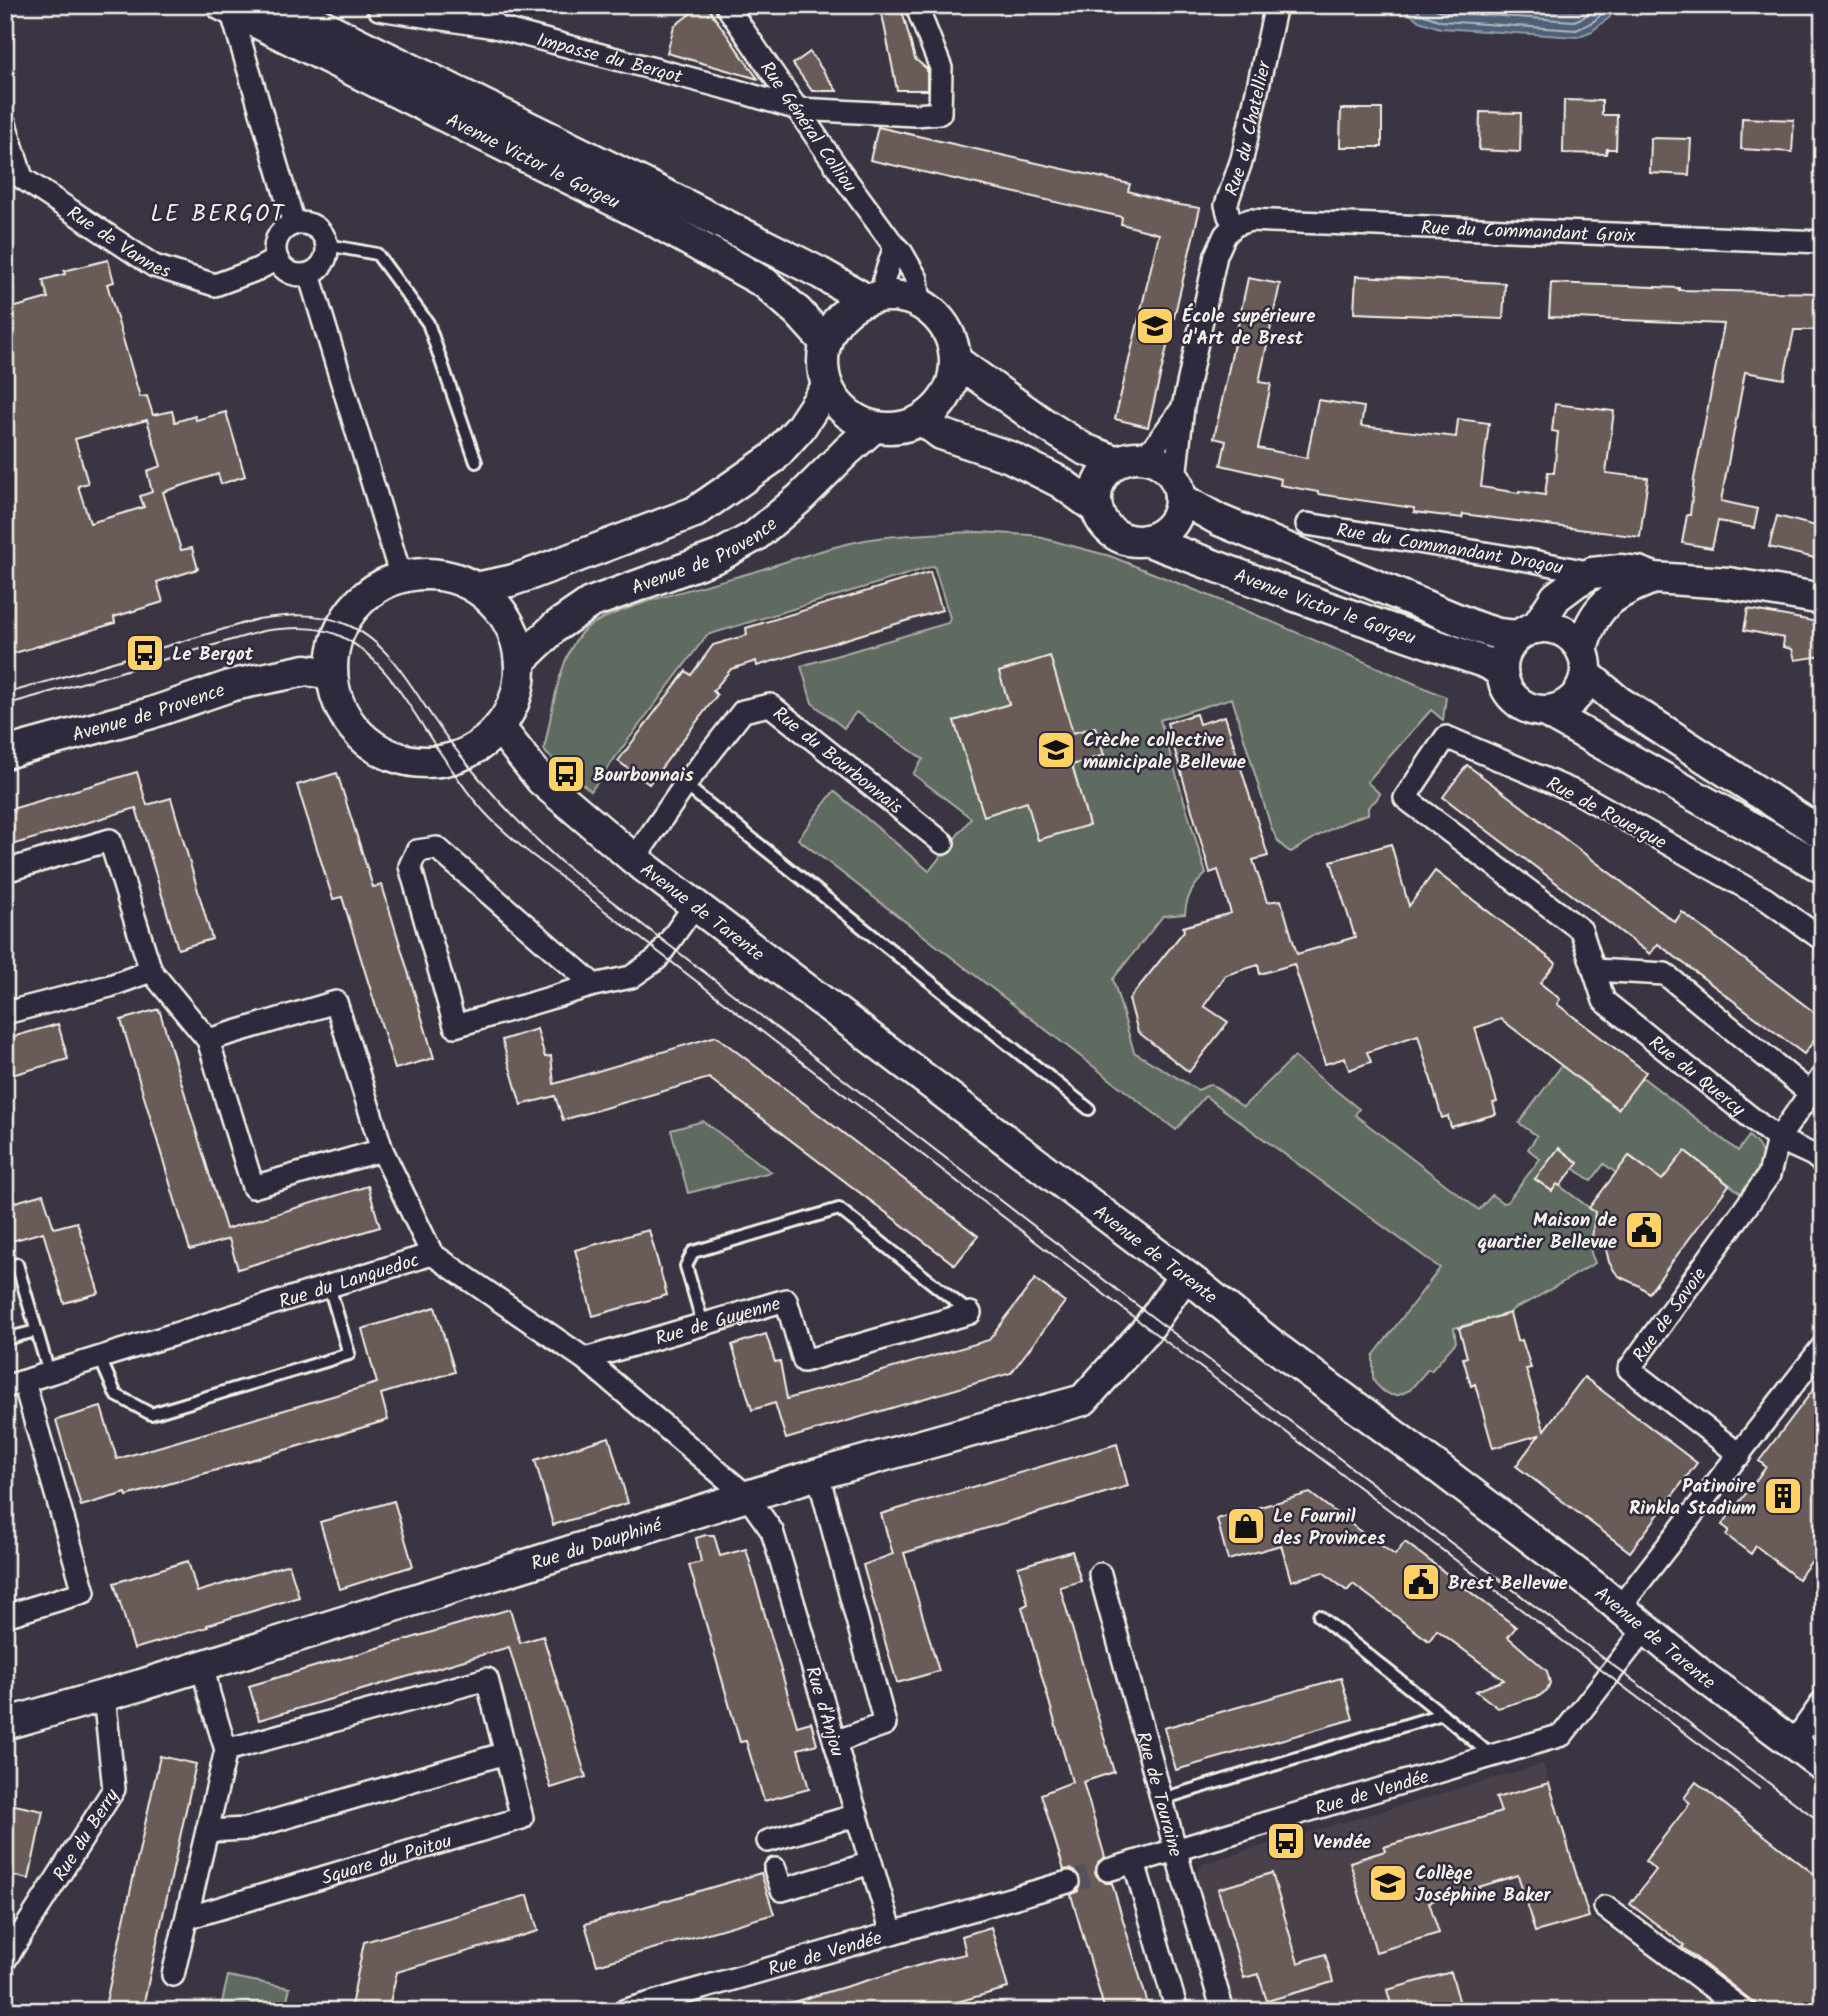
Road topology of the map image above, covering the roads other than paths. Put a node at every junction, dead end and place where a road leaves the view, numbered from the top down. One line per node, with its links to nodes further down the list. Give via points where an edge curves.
1 (281, 5): 18 (street, Avenue Victor le Gorgeu)
2 (486, 5): 8 (street)
3 (726, 5): 9 (street, Rue Général Colliou)
4 (916, 5): 9 (street, Impasse du Bergot, via 940,68 940,113)
5 (1276, 5): 12 (street, Rue du Chatellier, via 1242,159 1226,205)
6 (227, 7): 11 (street); 20 (street, Avenue Victor le Gorgeu, via 647,217 765,283)
7 (379, 9): 8 (street, Impasse du Bergot)
8 (495, 27): 9 (street, Impasse du Bergot)
9 (798, 109): 15 (street, Rue Général Colliou)
10 (5, 124): 16 (street, Rue de Vannes, via 22,178 154,267 215,285)
11 (294, 224): 14 (street, via 316,227); 16 (street, via 278,237)
12 (1235, 225): 13 (street, Rue du Commandant Groix, via 1250,220); 23 (street, Rue du Chatellier, via 1216,255)
13 (1823, 242)
14 (327, 245): 17 (street, via 321,266); 27 (lane, via 377,254 428,323)
15 (895, 246): 18 (street); 19 (street, Rue Général Colliou, via 917,279)
16 (277, 259): 17 (street, via 286,271)
17 (309, 274): 33 (street)
18 (876, 298): 19 (street, Avenue Victor le Gorgeu, via 903,297); 20 (street, via 841,316)
19 (920, 303): 21 (street, via 946,327)
20 (825, 343): 22 (street)
21 (956, 361): 24 (street, via 947,395); 26 (street, via 1084,449)
22 (827, 387): 25 (street, via 846,413); 35 (street, Avenue de Provence, via 773,458 695,512 531,574)
23 (1183, 407): 26 (street, Rue du Chatellier, via 1154,447); 28 (street, Rue du Chatellier)
24 (922, 420): 25 (street, via 890,429); 29 (street, via 941,434 1010,457 1060,482)
25 (874, 427): 38 (street, Avenue de Provence, via 755,536 719,556 590,603 555,627)
26 (1130, 459): 28 (street, via 1152,459 1163,466); 29 (street, via 1105,472 1098,487)
27 (476, 462)
28 (1178, 488): 31 (street, via 1180,508 1175,520 1167,530); 37 (street, Avenue Victor le Gorgeu, via 1219,520 1476,627 1499,634)
29 (1097, 509): 31 (street, via 1112,531 1126,539)
30 (1307, 524): 32 (street, Rue du Commandant Drogou)
31 (1146, 540): 40 (street, Avenue Victor le Gorgeu, via 1489,664)
32 (1592, 573): 34 (street, via 1620,570); 37 (street, via 1556,597)
33 (401, 577): 35 (street, via 426,573 453,577); 41 (street, via 383,584 354,608 338,635)
34 (1654, 578): 36 (street, via 1728,583); 39 (street, via 1609,599 1595,615 1586,633)
35 (476, 588): 38 (street, via 494,601 507,619)
36 (1823, 599)
37 (1527, 632): 39 (street, via 1563,631 1574,639); 40 (street, via 1505,653)
38 (520, 661): 43 (street, via 512,707)
39 (1584, 663): 42 (street, via 1582,689 1573,700); 49 (street, via 1618,701)
40 (1502, 673): 42 (street, via 1505,686 1521,705)
41 (332, 674): 44 (street, via 339,702 354,728 376,747 403,759 432,761); 45 (street, Avenue de Provence, via 306,670 233,685)
42 (1546, 712): 52 (street)
43 (499, 727): 44 (street); 46 (street, Avenue de Tarente)
44 (476, 748): 46 (street, via 490,746)
45 (5, 753)
46 (519, 754): 51 (street, Avenue de Tarente, via 541,780)
47 (685, 785): 50 (street, Rue du Bourbonnais, via 743,710 770,705); 51 (street, Rue du Bourbonnais); 63 (lane)
48 (1405, 798): 55 (street, Rue de Rouergue, via 1446,737 1580,794 1766,899); 56 (street, Rue du Quercy, via 1581,930)
49 (1823, 834)
50 (943, 843)
51 (634, 859): 54 (street, Avenue de Tarente)
52 (1823, 868)
53 (5, 871): 57 (street, via 110,840)
54 (695, 905): 58 (street, via 657,960 631,977); 69 (street, Avenue de Tarente)
55 (1823, 940)
56 (1594, 970): 62 (street, via 1665,974); 64 (street, Rue du Quercy, via 1604,1001)
57 (151, 971): 59 (street); 60 (street)
58 (594, 985): 58 (street, via 437,848 417,851 410,866 455,1026)
59 (5, 1013)
60 (208, 1040): 65 (street, via 253,1187); 65 (street, via 336,1002)
61 (1823, 1075): 62 (street)
62 (1810, 1093): 64 (street)
63 (1089, 1109)
64 (1778, 1139): 66 (street, Rue du Quercy); 80 (street, Rue de Savoie, via 1769,1175 1629,1369)
65 (382, 1150): 67 (street)
66 (1823, 1163)
67 (432, 1254): 70 (street, Rue du Languedoc); 77 (street, Rue du Languedoc)
68 (17, 1264): 73 (lane)
69 (1184, 1276): 81 (street, Rue du Dauphiné, via 1156,1319 1083,1400); 84 (street, Avenue de Tarente)
70 (329, 1286): 76 (street, Rue du Languedoc); 76 (lane, via 349,1354 151,1414 116,1395)
71 (970, 1313): 72 (street, Rue de Guyenne, via 804,1361 786,1300); 72 (lane, via 839,1209 693,1252 686,1266)
72 (703, 1324): 77 (street, Rue de Guyenne)
73 (36, 1331): 74 (lane); 78 (lane)
74 (5, 1339)
75 (1823, 1346): 80 (street)
76 (100, 1358): 78 (street, Rue du Languedoc)
77 (585, 1359): 82 (street, Rue du Languedoc)
78 (49, 1373): 79 (street, Rue du Languedoc)
79 (15, 1384): 85 (street, via 84,1592)
80 (1740, 1455): 84 (street)
81 (818, 1474): 82 (street, Rue du Dauphiné); 93 (street, via 885,1724)
82 (747, 1496): 88 (street, Rue du Dauphiné); 93 (street, Rue d'Anjou, via 772,1531)
83 (1100, 1574): 99 (street, Rue de Touraine)
84 (1620, 1607): 87 (street, Avenue de Tarente)
85 (5, 1616)
86 (1319, 1616): 91 (lane)
87 (1646, 1629): 94 (street, Avenue de Tarente); 97 (street, Rue de Vendée, via 1562,1735)
88 (203, 1666): 89 (street, Rue du Dauphiné); 95 (street)
89 (104, 1696): 92 (street, Rue du Dauphiné); 112 (street, Rue du Berry, via 114,1789)
90 (1823, 1702): 94 (street)
91 (1442, 1714): 97 (lane); 99 (lane)
92 (5, 1724)
93 (835, 1742): 100 (street, Rue d'Anjou)
94 (1793, 1743): 98 (street, Avenue de Tarente)
95 (226, 1750): 96 (street, Square du Poitou, via 486,1678); 101 (street)
96 (506, 1753): 101 (street, via 246,1829); 110 (street, Square du Poitou, via 522,1818)
97 (1493, 1756): 103 (street, Rue de Vendée)
98 (1823, 1766)
99 (1162, 1799): 103 (street, Rue de Touraine)
100 (857, 1815): 102 (street); 105 (street, Rue d'Anjou)
101 (207, 1831): 110 (street)
102 (768, 1841)
103 (1176, 1850): 104 (street, Rue de Vendée); 116 (street, Rue de Touraine)
104 (1134, 1862): 107 (street, Rue de Vendée); 115 (street)
105 (871, 1863): 106 (street, via 782,1890); 111 (street, Rue d'Anjou)
106 (775, 1868)
107 (1108, 1870)
108 (1068, 1882): 111 (street, Rue de Vendée)
109 (1605, 1907): 117 (street)
110 (187, 1918): 113 (street)
111 (892, 1933): 114 (street, Rue de Vendée)
112 (5, 1960)
113 (173, 1975)
114 (623, 2011)
115 (1177, 2011)
116 (1223, 2011)
117 (1744, 2011)

